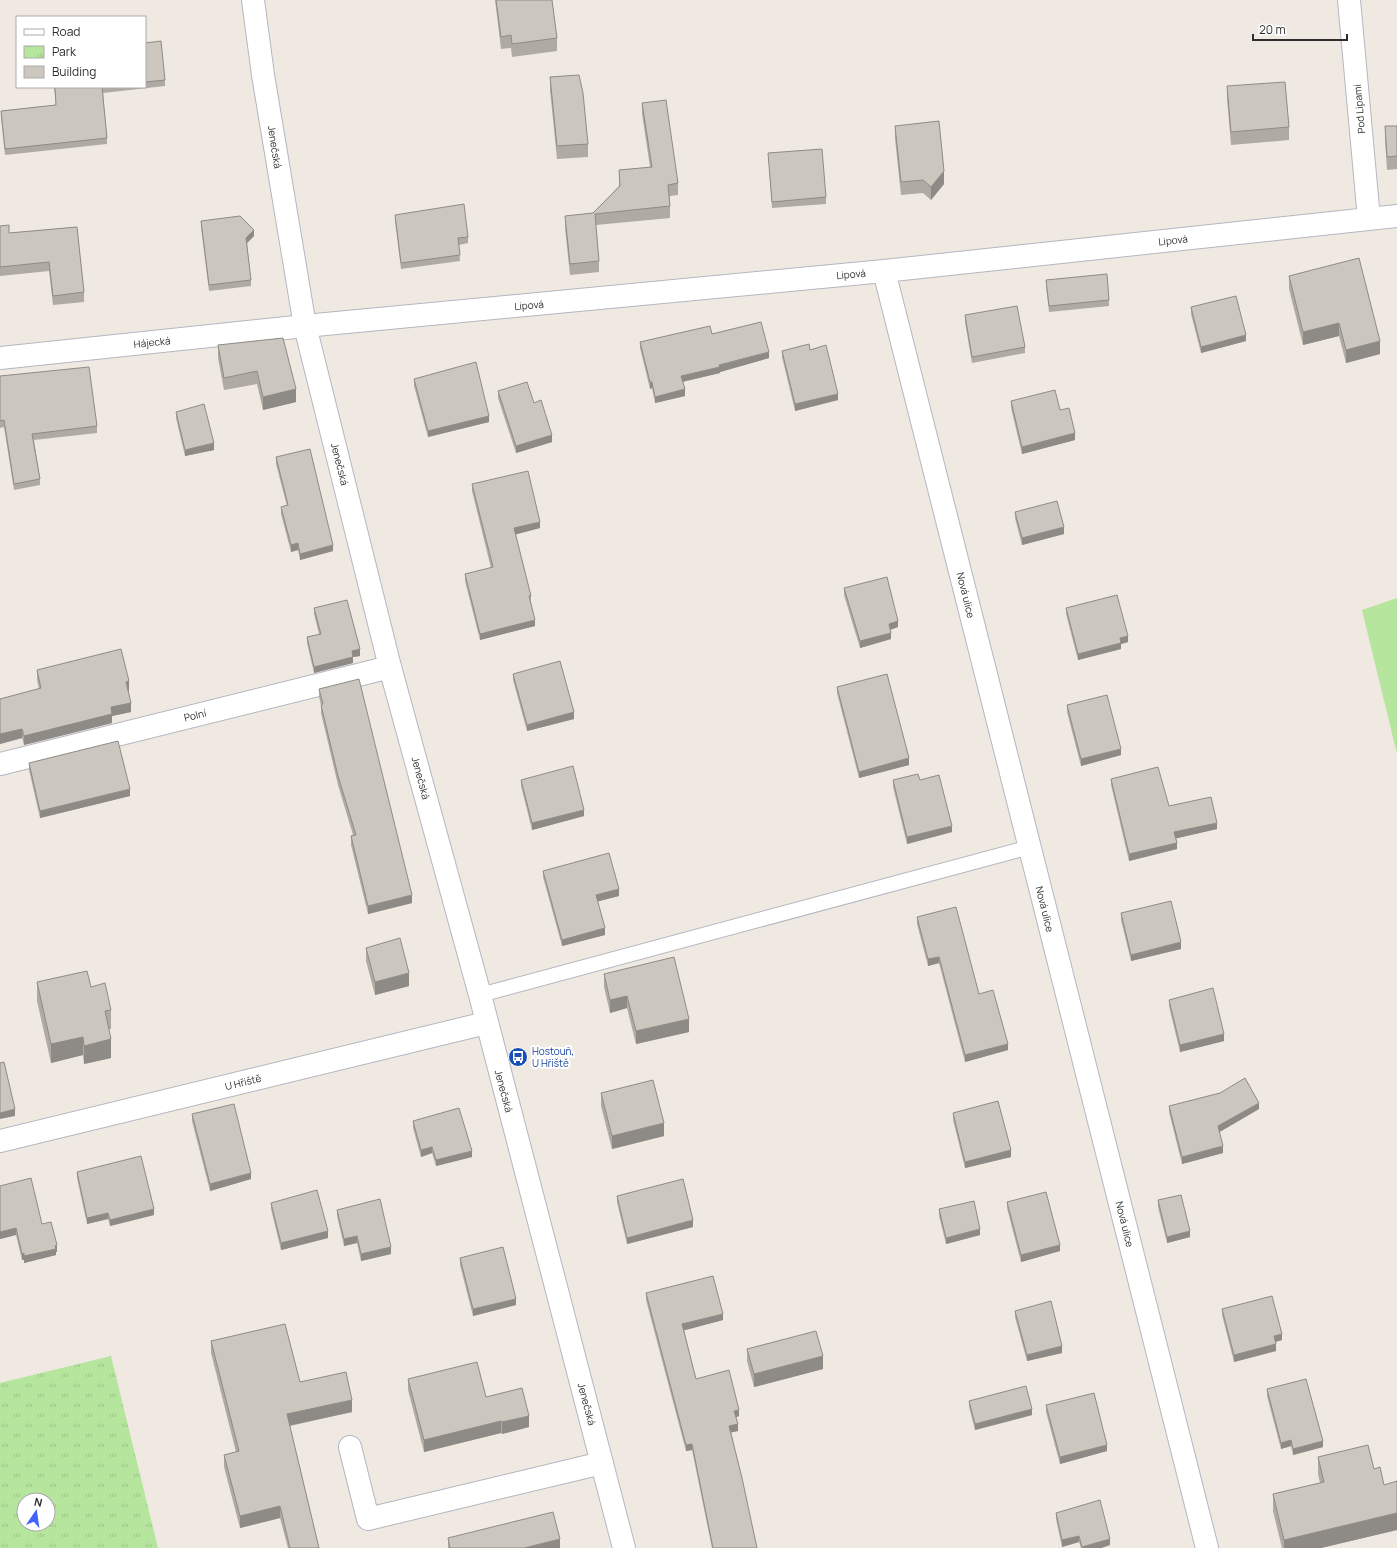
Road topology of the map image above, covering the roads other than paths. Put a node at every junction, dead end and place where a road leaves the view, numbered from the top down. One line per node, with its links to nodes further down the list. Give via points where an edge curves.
1 (254, 0): 6 (street, Jenečská, via 263,75)
2 (1349, 0): 4 (street, Pod Lipami)
3 (1397, 216): 4 (street, Lipová)
4 (1368, 219): 5 (street, Lipová)
5 (884, 271): 6 (street, Lipová); 10 (street, Nová ulice)
6 (305, 326): 7 (street, Hájecká); 8 (street, Jenečská)
7 (0, 358)
8 (390, 666): 9 (street, Polní); 11 (street, Jenečská)
9 (0, 764)
10 (1030, 848): 11 (lane); 17 (street, Nová ulice)
11 (480, 995): 12 (street, Jenečská)
12 (486, 1023): 13 (street, U Hřiště); 15 (street, Jenečská)
13 (0, 1141)
14 (350, 1447): 15 (street, via 368,1519)
15 (602, 1463): 16 (street, Jenečská)
16 (624, 1548)
17 (1207, 1548)

